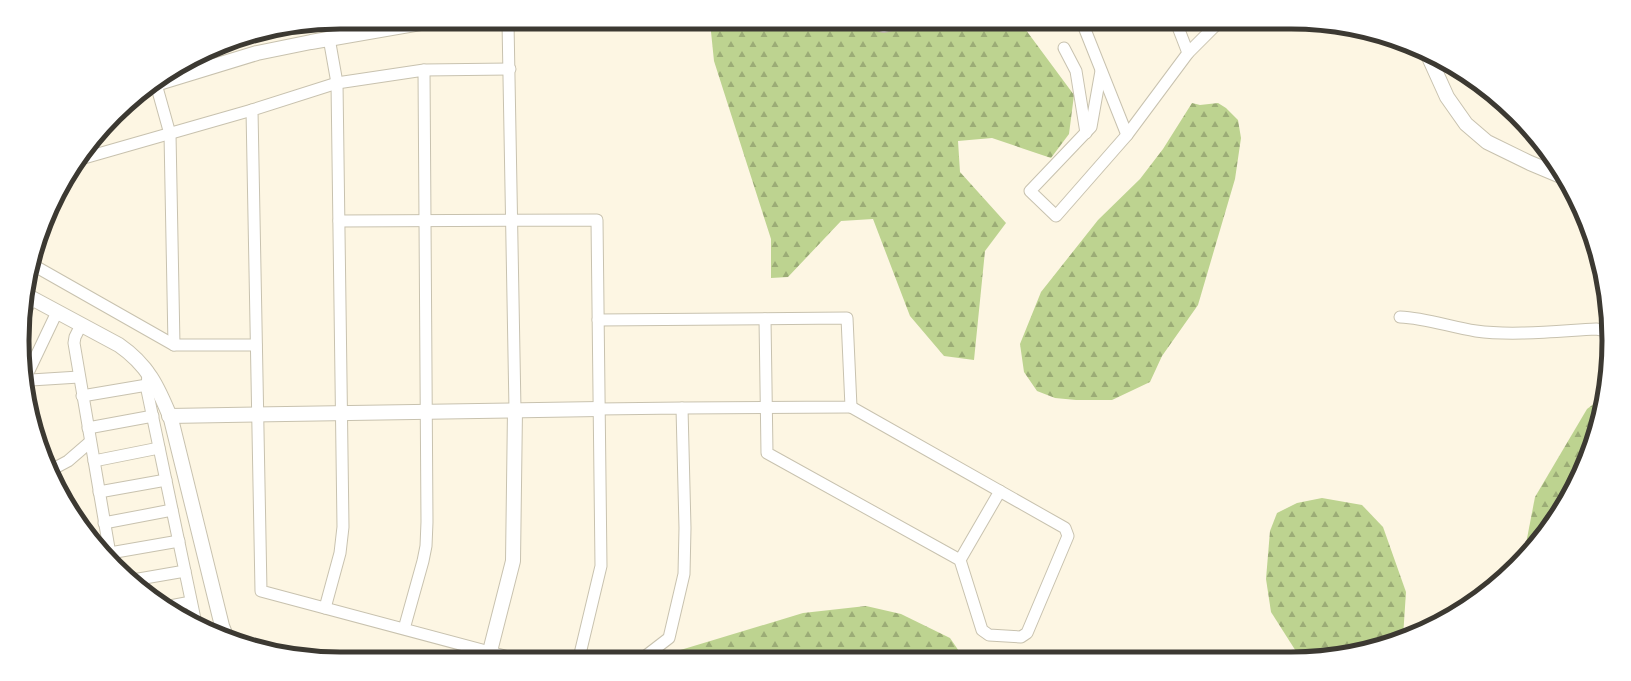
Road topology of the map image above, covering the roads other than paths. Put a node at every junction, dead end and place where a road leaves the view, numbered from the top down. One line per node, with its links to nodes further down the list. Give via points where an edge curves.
1 (384, 29): 6 (street)
2 (508, 29): 10 (street)
3 (1085, 29): 12 (street)
4 (1179, 29): 8 (street)
5 (1212, 29): 8 (street)
6 (329, 38): 13 (street, via 257,53); 14 (street)
7 (1064, 48): 17 (street, via 1076,71)
8 (1188, 53): 19 (street)
9 (1432, 63): 21 (street, via 1447,97 1466,124 1487,142)
10 (510, 69): 11 (street); 22 (street)
11 (424, 70): 14 (street); 24 (street)
12 (1102, 71): 17 (street, via 1091,127); 19 (street)
13 (167, 81)
14 (337, 83): 16 (street); 23 (street)
15 (156, 90): 18 (street)
16 (252, 110): 18 (street); 34 (street)
17 (1086, 133): 19 (street, via 1030,191 1056,216)
18 (170, 134): 20 (street); 33 (street)
19 (1128, 135)
20 (89, 157)
21 (1553, 173)
22 (512, 220): 24 (street); 30 (street, via 597,220); 44 (street)
23 (339, 221): 24 (street); 46 (street)
24 (425, 221): 45 (street)
25 (38, 268): 33 (street)
26 (32, 299): 27 (street)
27 (57, 312): 31 (street); 35 (street)
28 (1400, 317): 32 (street, via 1500,333)
29 (765, 319): 30 (street); 40 (street); 41 (street, via 847,318)
30 (598, 320): 42 (street)
31 (81, 325): 36 (street, via 74,343); 37 (street, via 133,354)
32 (1601, 329)
33 (174, 345): 34 (street)
34 (256, 345): 47 (street)
35 (31, 369)
36 (79, 377): 38 (street); 39 (street)
37 (148, 378): 39 (street); 48 (street); 49 (street, via 159,389)
38 (32, 380)
39 (82, 396): 50 (street)
40 (766, 407): 41 (street); 43 (street); 63 (street, via 768,453)
41 (851, 407): 56 (street)
42 (599, 408): 43 (street); 44 (street); 74 (street, via 601,566)
43 (682, 408): 75 (street, via 684,574 669,638)
44 (516, 410): 45 (street); 73 (street, via 513,561)
45 (426, 411): 46 (street); 70 (street, via 426,546)
46 (342, 413): 47 (street); 68 (street, via 343,527 340,553)
47 (257, 414): 49 (street); 68 (street, via 261,592)
48 (153, 416): 50 (street); 52 (street)
49 (170, 416): 71 (street)
50 (88, 428): 51 (street)
51 (90, 442): 53 (street); 54 (street, via 68,461)
52 (159, 448): 53 (street); 55 (street)
53 (94, 461): 57 (street)
54 (56, 467)
55 (166, 480): 57 (street); 58 (street)
56 (1000, 491): 63 (street); 63 (street, via 1065,528 1068,536 1027,633 1021,636 989,635 982,630)
57 (99, 492): 59 (street)
58 (172, 510): 59 (street); 60 (street)
59 (104, 523): 61 (street)
60 (179, 541): 62 (street); 64 (street)
61 (109, 549)
62 (114, 555)
63 (960, 560)
64 (185, 572): 65 (street); 66 (street)
65 (140, 579)
66 (191, 602): 67 (street); 69 (street)
67 (176, 605)
68 (325, 608): 70 (street)
69 (194, 615)
70 (404, 628): 72 (street)
71 (223, 629)
72 (480, 652)
73 (490, 652)
74 (580, 652)
75 (651, 652)

